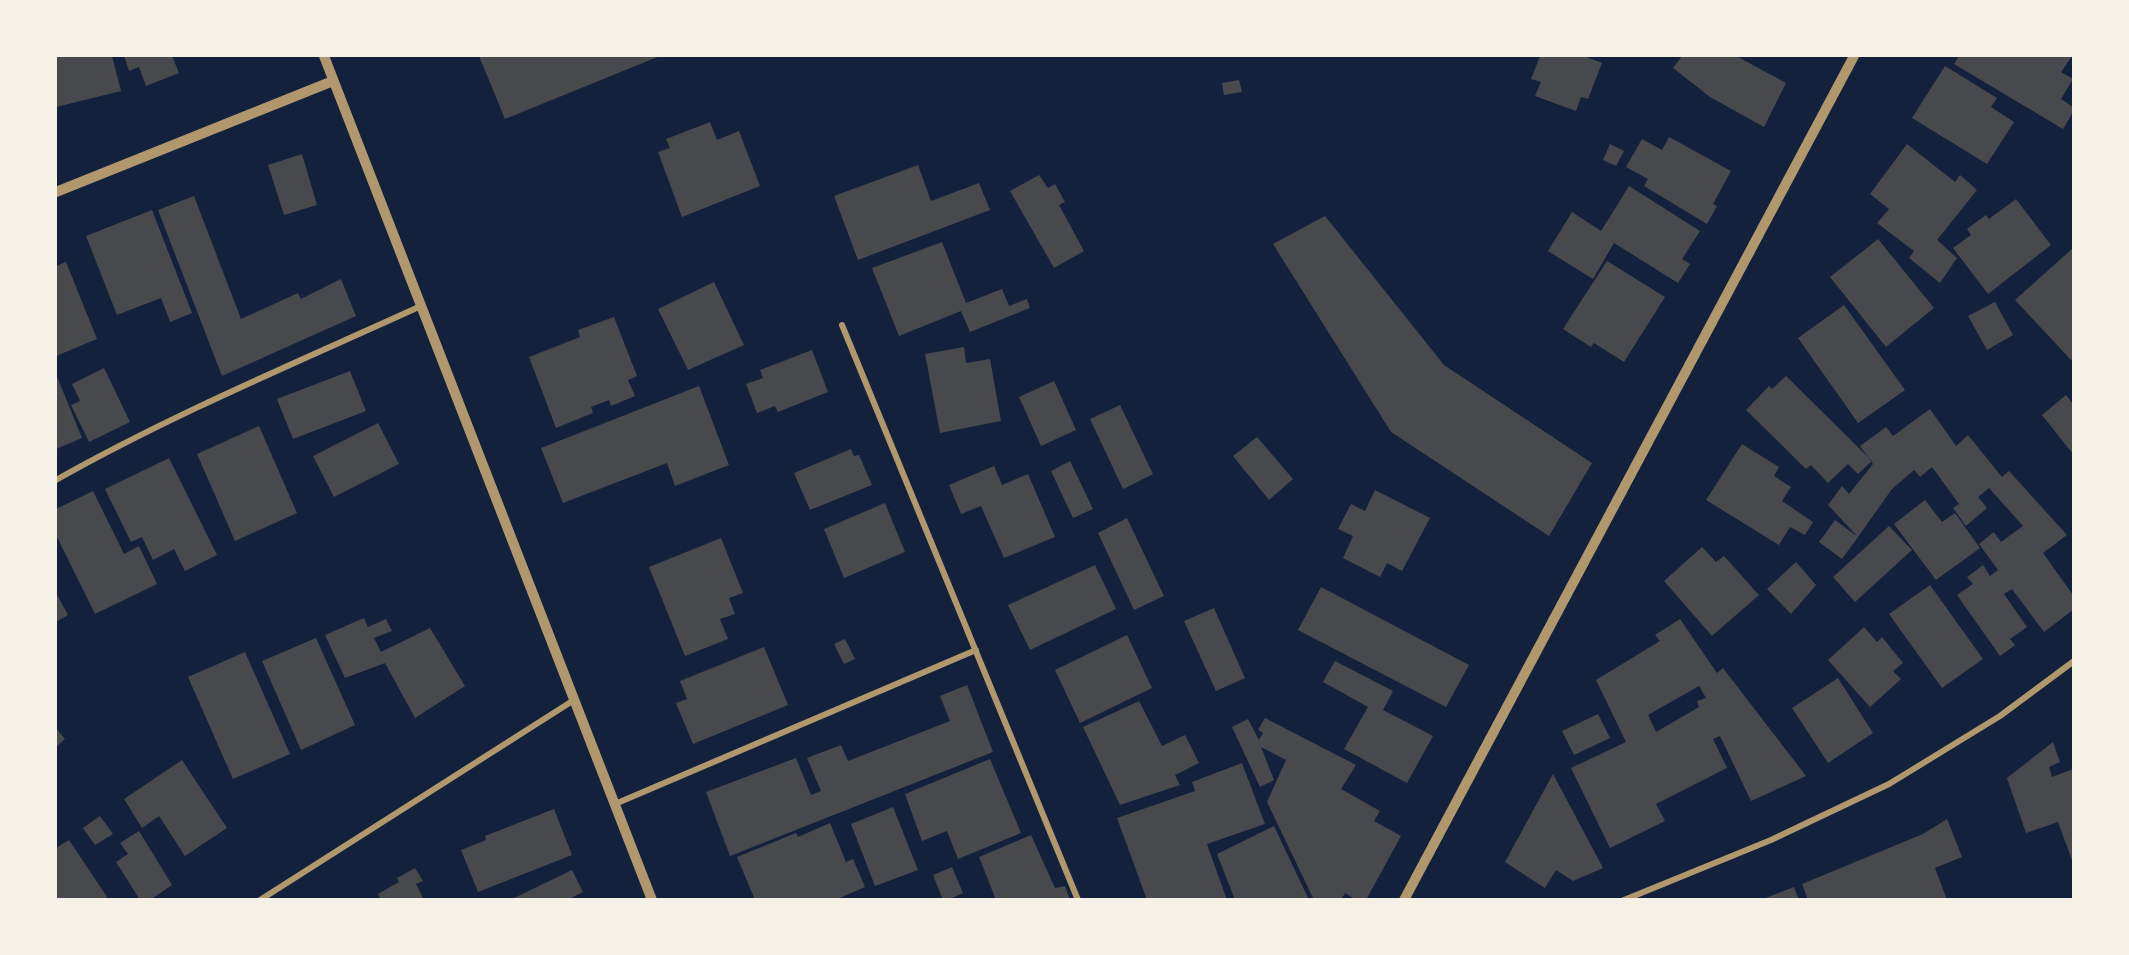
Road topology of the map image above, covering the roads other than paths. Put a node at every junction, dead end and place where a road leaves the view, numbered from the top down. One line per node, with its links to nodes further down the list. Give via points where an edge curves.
1 (324, 56): 3 (street)
2 (1854, 56): 15 (street)
3 (333, 81): 4 (street); 5 (street)
4 (56, 192)
5 (421, 306): 7 (street, via 169,420); 10 (street)
6 (842, 325): 8 (street)
7 (56, 480)
8 (976, 650): 11 (street); 14 (street)
9 (2073, 661): 16 (street, via 2000,716 1890,784 1771,840)
10 (574, 700): 11 (street); 12 (street)
11 (615, 804): 13 (street)
12 (260, 900)
13 (652, 900)
14 (1078, 900)
15 (1404, 900)
16 (1624, 900)

